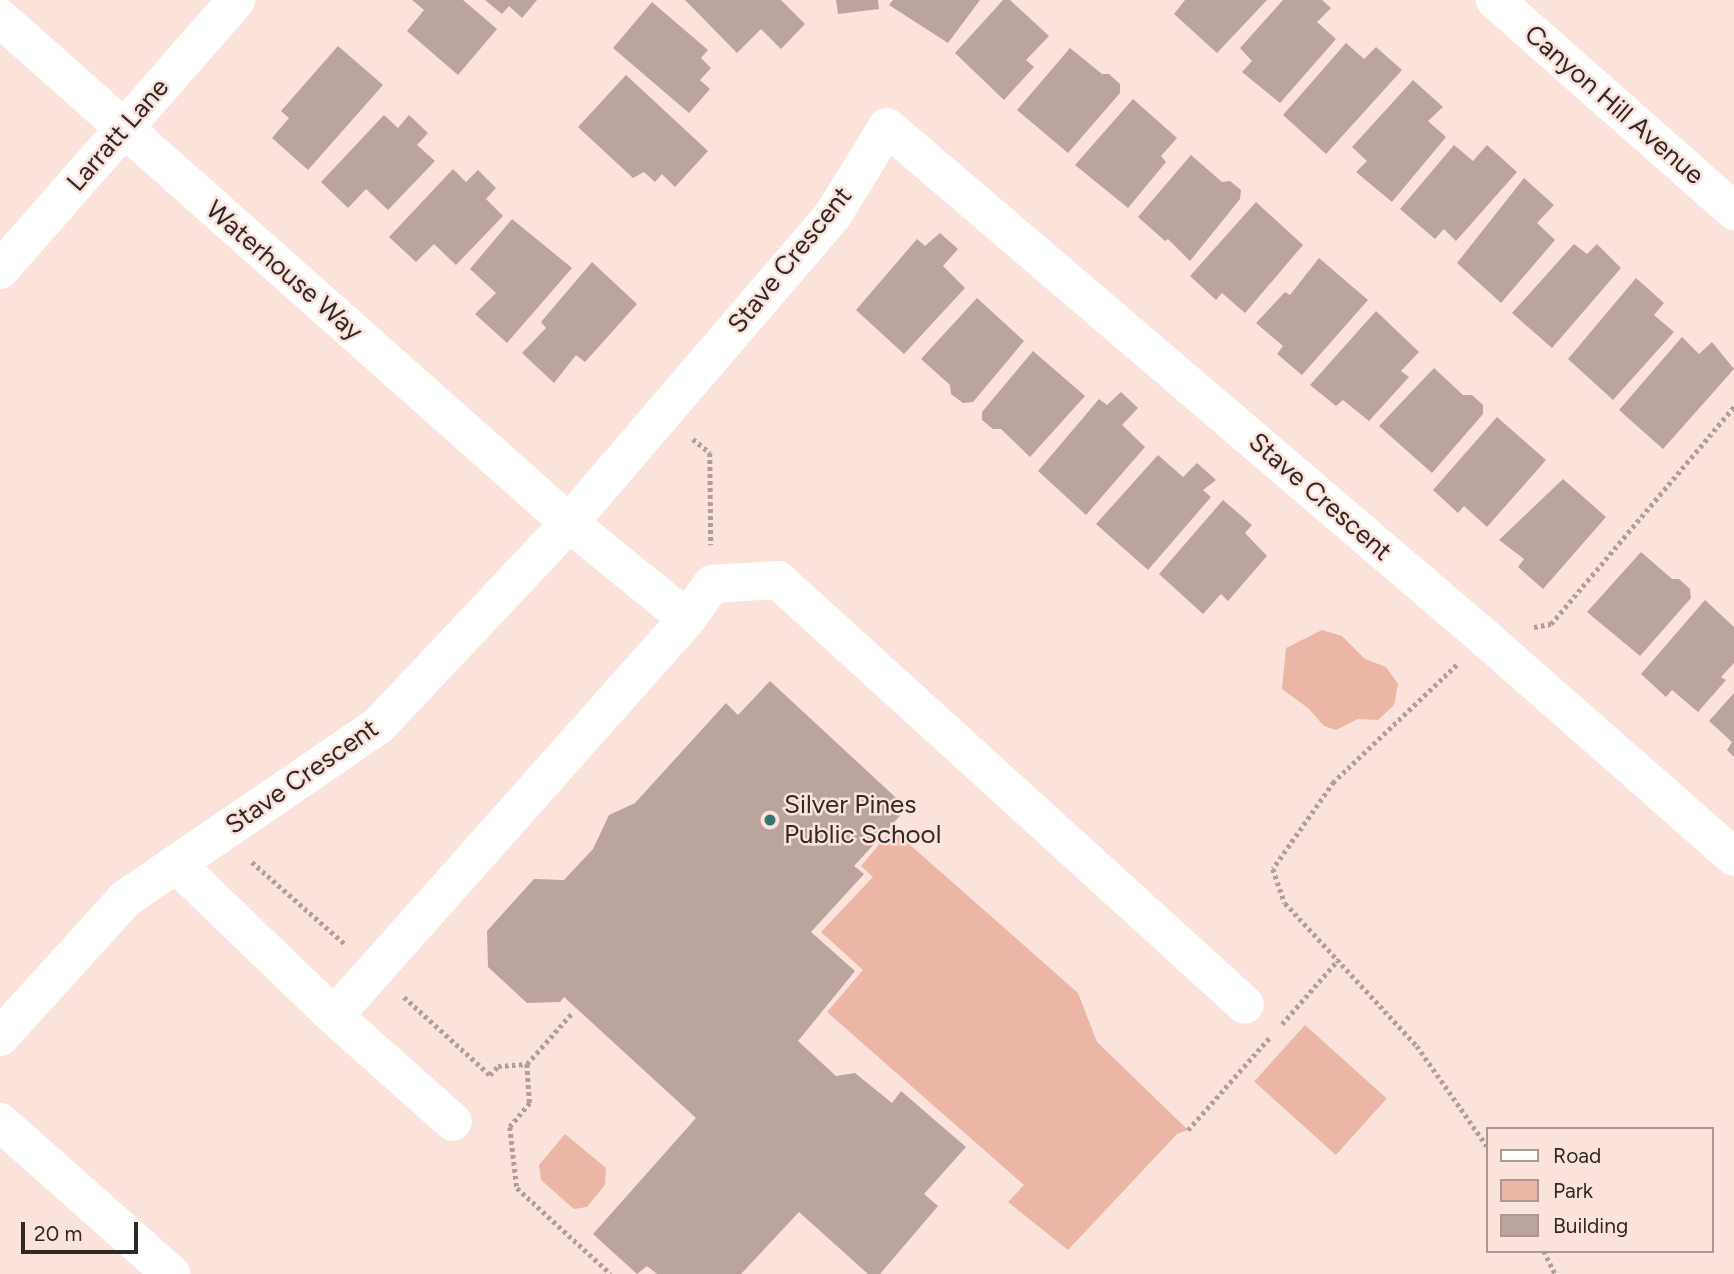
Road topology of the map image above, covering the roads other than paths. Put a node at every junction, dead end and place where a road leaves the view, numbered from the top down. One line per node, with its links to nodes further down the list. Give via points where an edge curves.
1 (236, 0): 4 (street, Larratt Lane)
2 (1495, 0): 5 (street, Canyon Hill Avenue)
3 (0, 18): 4 (street, Waterhouse Way)
4 (123, 130): 6 (street, Larratt Lane); 7 (street, Waterhouse Way)
5 (1734, 211)
6 (0, 270)
7 (569, 523): 8 (street, Waterhouse Way); 9 (street, Stave Crescent, via 833,215 887,127); 10 (street, Stave Crescent, via 378,726)
8 (687, 619): 11 (street, via 712,584 778,580); 12 (street)
9 (1734, 857)
10 (176, 864): 12 (street); 13 (street, Stave Crescent, via 125,898)
11 (1245, 1005)
12 (334, 1016): 15 (street)
13 (0, 1037)
14 (0, 1122): 16 (street)
15 (453, 1122)
16 (171, 1274)

